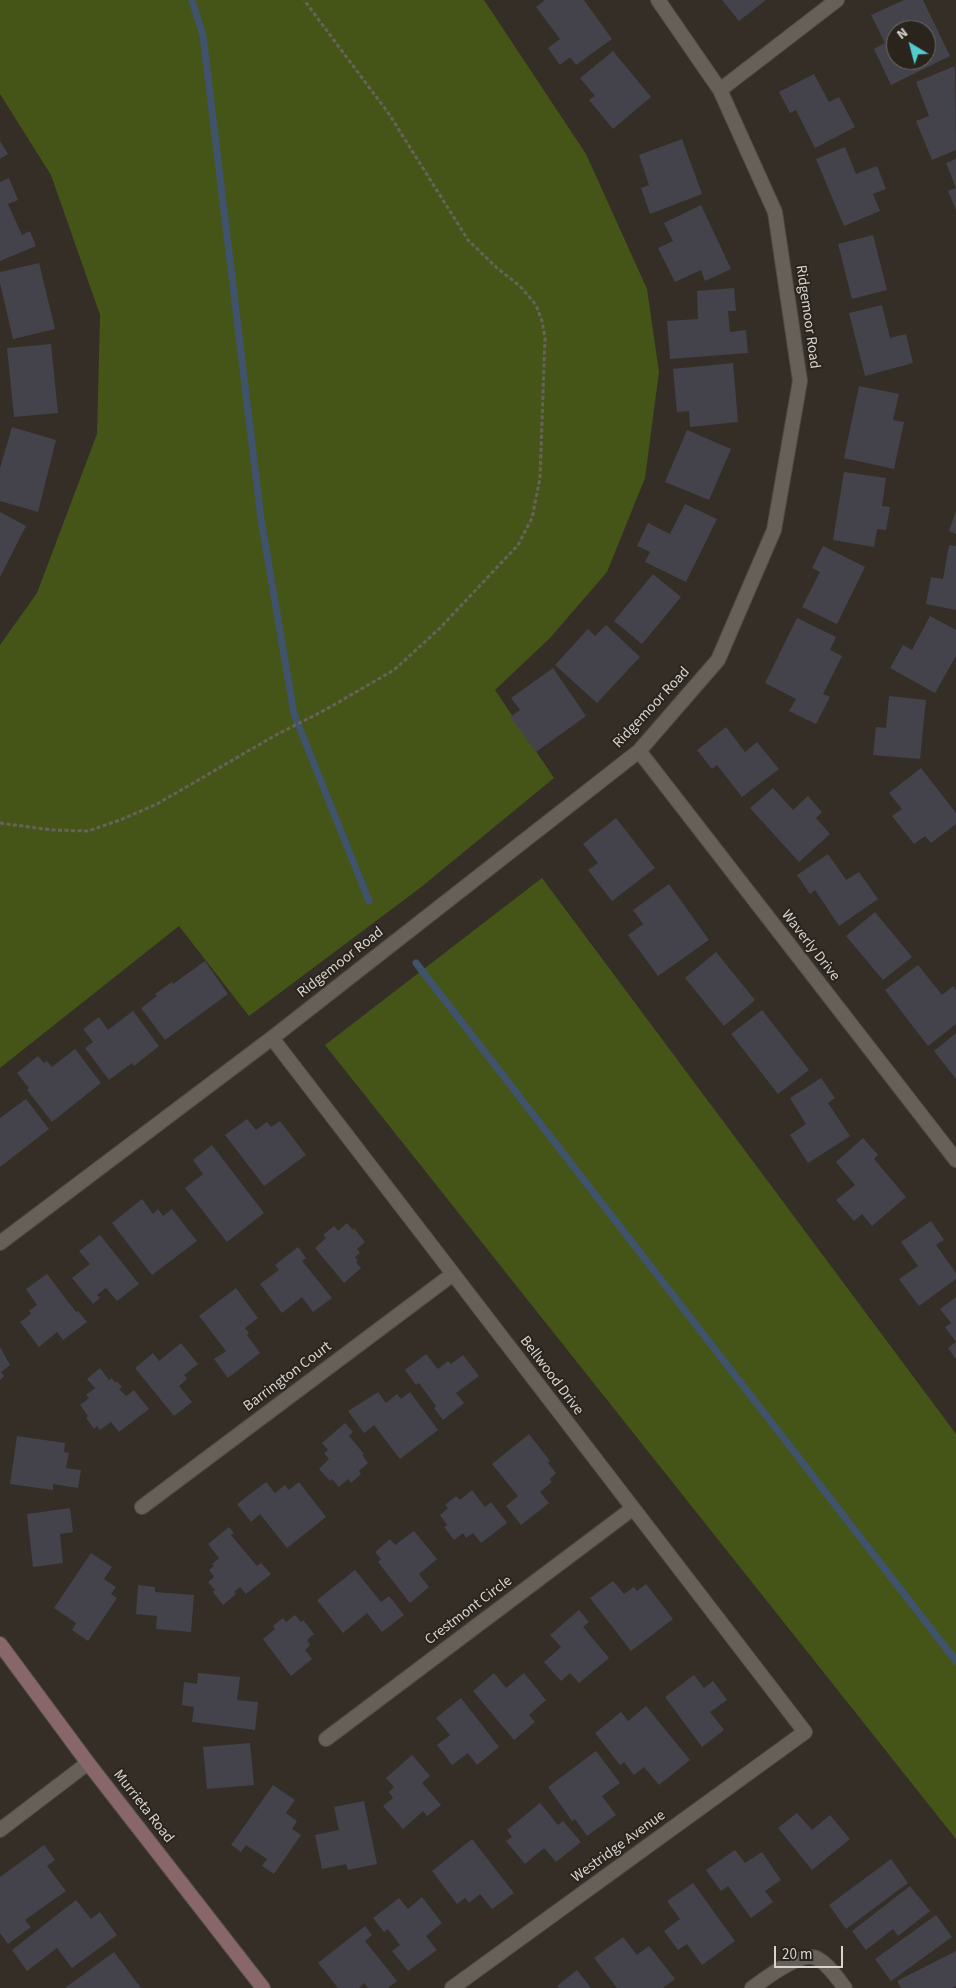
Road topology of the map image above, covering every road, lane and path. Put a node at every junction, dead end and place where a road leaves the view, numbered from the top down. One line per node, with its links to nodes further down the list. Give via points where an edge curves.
1 (304, 0): 6 (path, via 389,114 468,240 520,286 536,306 545,338 540,478 532,518 518,545 439,630 394,670 157,804 120,820 88,831)
2 (658, 0): 4 (street, Ridgemoor Road)
3 (837, 0): 4 (street)
4 (720, 90): 5 (street, Ridgemoor Road, via 775,212 800,381 774,530 718,660)
5 (639, 751): 7 (street, Ridgemoor Road); 8 (street, Waverly Drive)
6 (0, 823)
7 (272, 1038): 9 (street, Ridgemoor Road); 10 (street, Bellwood Drive)
8 (956, 1160)
9 (0, 1243)
10 (453, 1274): 11 (street, Barrington Court); 12 (street, Bellwood Drive)
11 (142, 1507)
12 (632, 1509): 14 (street, Bellwood Drive); 15 (street, Crestmont Circle)
13 (0, 1644): 16 (main road, Murrieta Road)
14 (805, 1732): 19 (street, Westridge Avenue)
15 (326, 1739)
16 (88, 1763): 17 (street); 18 (main road, Murrieta Road)
17 (0, 1830)
18 (263, 1988)
19 (452, 1988)
20 (752, 1988): 21 (street, via 786,1965 812,1956 828,1968)
21 (844, 1988)

